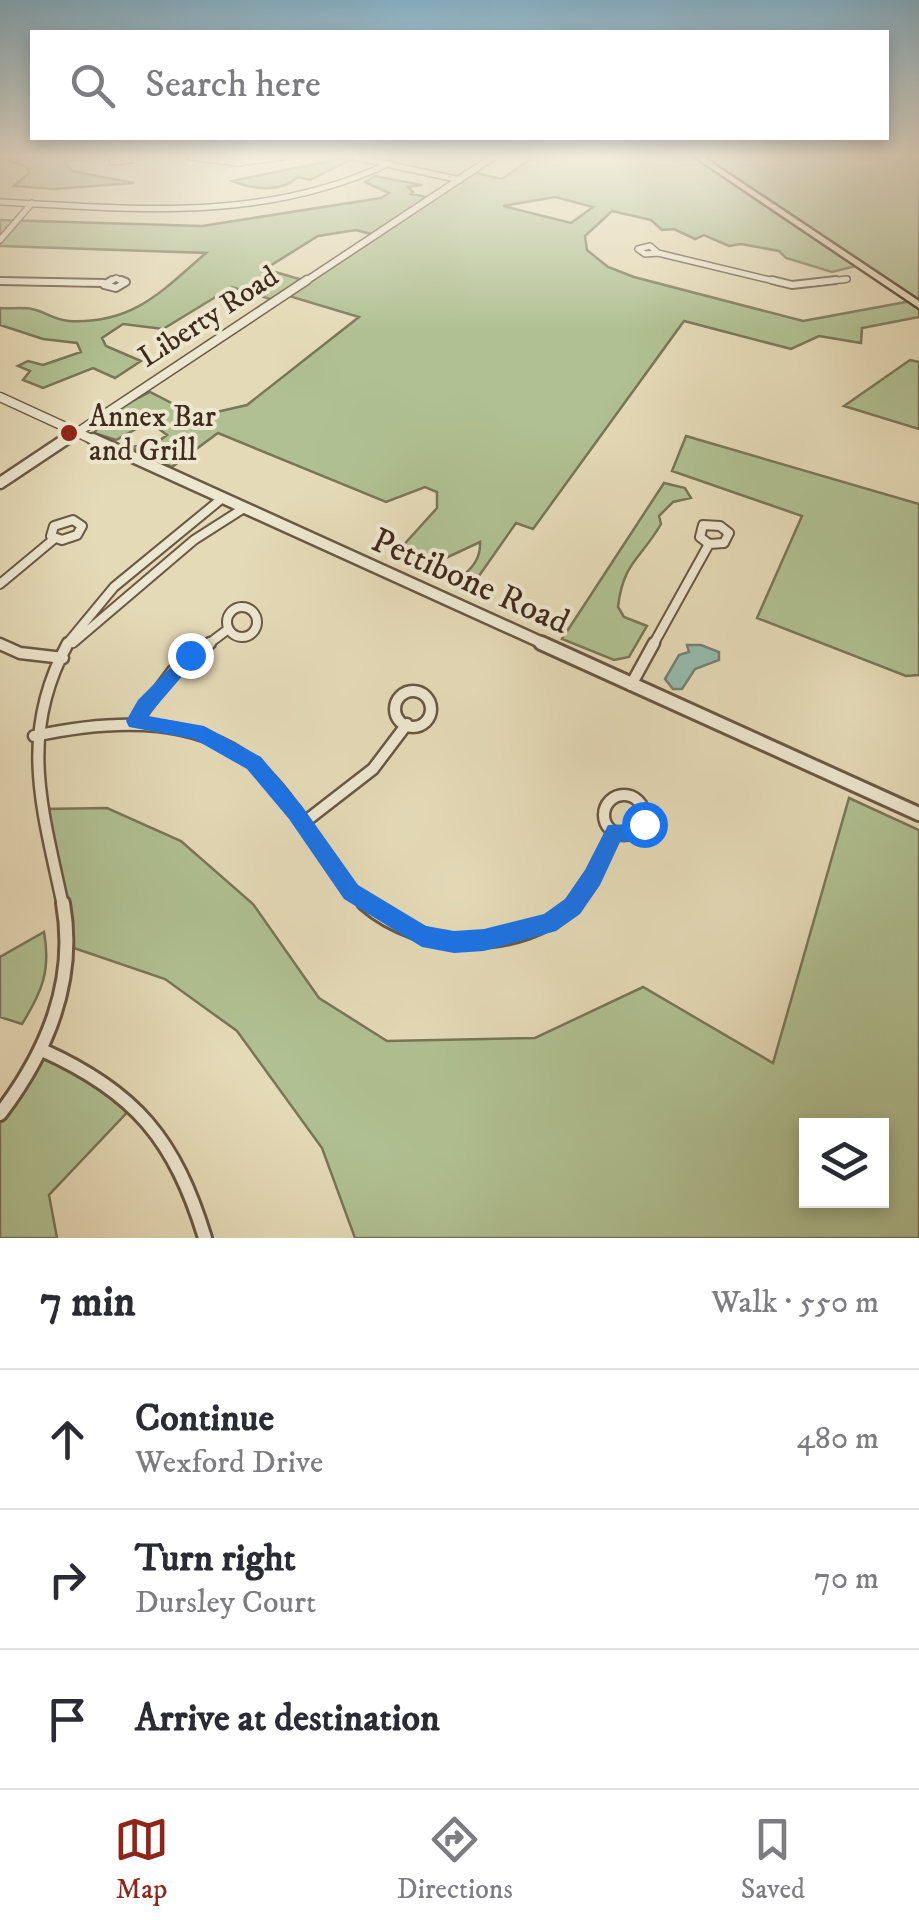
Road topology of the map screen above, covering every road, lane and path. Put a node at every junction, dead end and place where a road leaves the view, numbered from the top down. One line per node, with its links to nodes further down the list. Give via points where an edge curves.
1 (22, 215): 4 (street)
2 (407, 215): 11 (street, Liberty Road)
3 (781, 215): 6 (main road)
4 (0, 240)
5 (658, 253): 6 (street, via 786,284)
6 (868, 276): 9 (main road)
7 (0, 281): 8 (street)
8 (104, 284)
9 (919, 305)
10 (0, 397): 11 (street, Pettibone Road)
11 (76, 432): 12 (street, Liberty Road); 13 (street, Pettibone Road)
12 (0, 483)
13 (220, 500): 14 (street, Pettibone Road); 16 (street)
14 (241, 510): 18 (street); 23 (street, Pettibone Road)
15 (54, 539): 19 (street)
16 (172, 540): 18 (street, via 174,548); 22 (street, via 84,620)
17 (708, 544): 23 (street)
18 (187, 547): 22 (street)
19 (0, 584)
20 (227, 630): 24 (street, via 173,671)
21 (0, 644): 22 (street, via 20,653)
22 (65, 653): 26 (street)
23 (631, 685): 27 (street, Pettibone Road)
24 (136, 721): 26 (street); 28 (street, via 198,732 254,763)
25 (406, 724): 28 (street, via 373,769)
26 (34, 736): 30 (street, via 68,946 61,1001)
27 (919, 814)
28 (302, 824): 29 (street, via 351,892 422,936 454,942 549,923 573,906)
29 (615, 832)
30 (42, 1050): 31 (street); 32 (street, via 118,1089 156,1128 185,1178)
31 (0, 1114)
32 (205, 1238)

